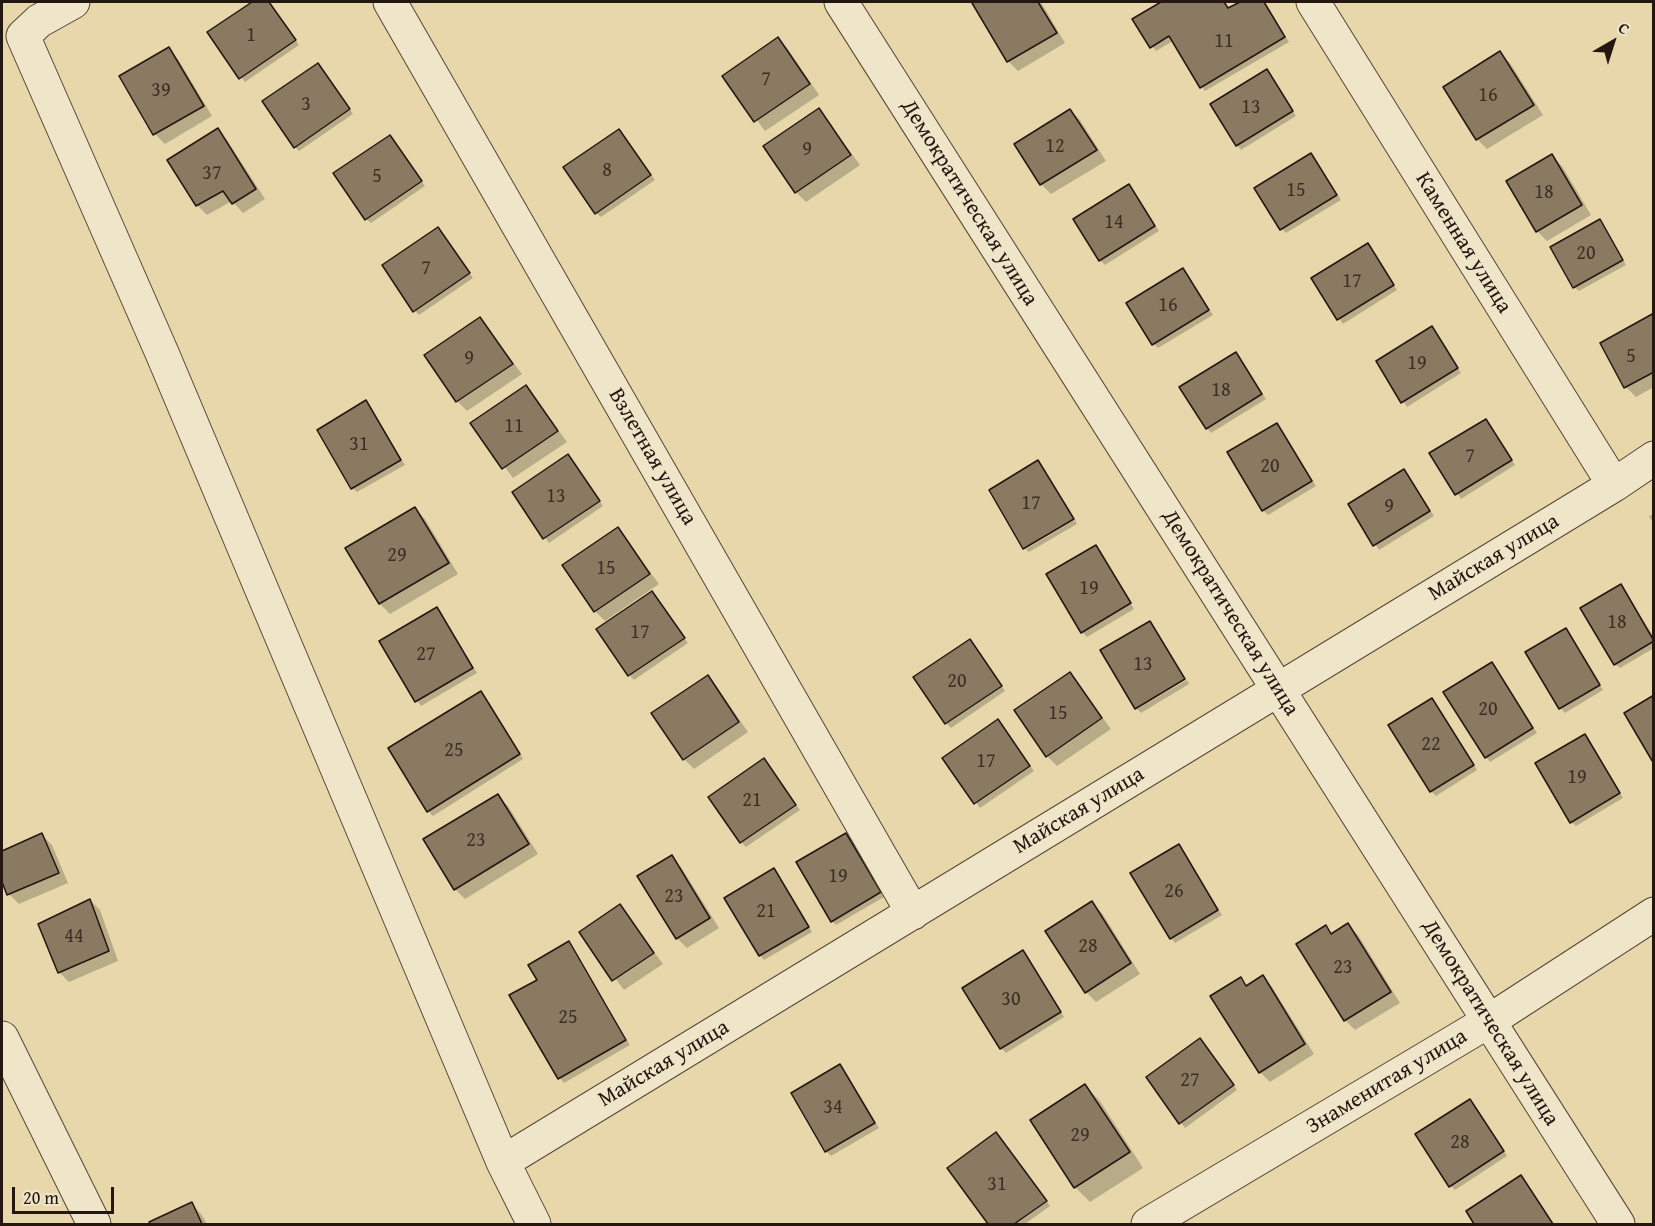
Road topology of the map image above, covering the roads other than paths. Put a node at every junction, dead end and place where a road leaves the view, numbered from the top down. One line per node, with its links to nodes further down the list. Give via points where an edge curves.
1 (74, 2): 12 (street, via 39,21 23,36 162,353)
2 (390, 2): 8 (street, Взлетная улица)
3 (842, 2): 7 (street, Демократическая улица)
4 (1313, 2): 6 (street, Каменная улица)
5 (1653, 458): 6 (street, Майская улица)
6 (1614, 485): 7 (street, Майская улица)
7 (1278, 690): 8 (street, Майская улица); 10 (street, Демократическая улица)
8 (913, 913): 12 (street, Майская улица)
9 (1653, 914): 10 (street, Знаменитая улица)
10 (1489, 1021): 15 (street, Знаменитая улица); 16 (street, Демократическая улица)
11 (2, 1038): 13 (street)
12 (503, 1162): 14 (street)
13 (94, 1224)
14 (534, 1224)
15 (1148, 1224)
16 (1618, 1224)

